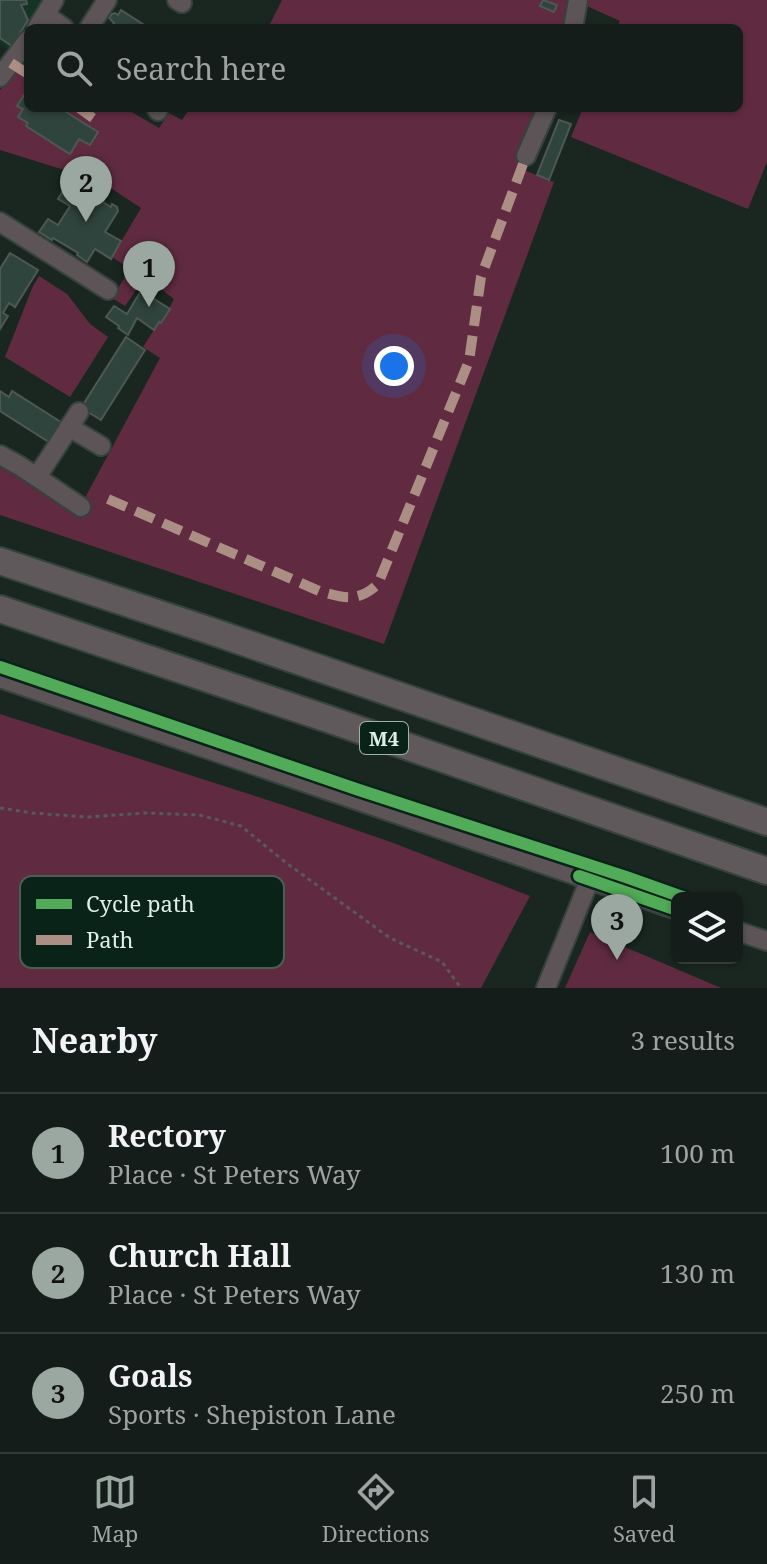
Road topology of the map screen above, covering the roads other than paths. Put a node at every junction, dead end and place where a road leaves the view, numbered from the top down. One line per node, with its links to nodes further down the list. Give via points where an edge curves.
1 (107, 0): 3 (street)
2 (578, 0): 4 (street)
3 (92, 24)
4 (574, 24)
5 (24, 45): 6 (street)
6 (0, 77)
7 (545, 112): 8 (street)
8 (526, 156)
9 (0, 222): 10 (street)
10 (108, 290)
11 (101, 446): 13 (street, via 74,420)
12 (0, 455): 13 (street)
13 (37, 477): 14 (street)
14 (81, 507)
15 (0, 561): 18 (highway, M4)
16 (0, 609): 19 (highway, M4)
17 (0, 678): 20 (street)
18 (767, 822)
19 (767, 871)
20 (590, 879): 21 (street); 24 (street)
21 (671, 908)
22 (743, 933): 23 (street)
23 (767, 941)
24 (546, 988)

